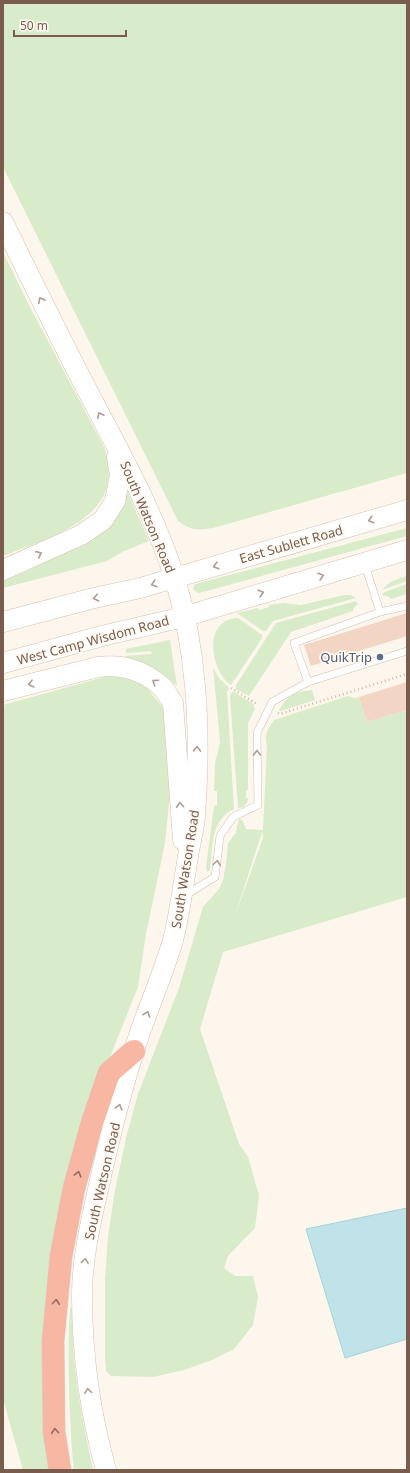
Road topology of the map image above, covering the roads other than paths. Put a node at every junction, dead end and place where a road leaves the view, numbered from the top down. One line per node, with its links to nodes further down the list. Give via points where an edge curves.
1 (3, 222): 2 (main road, South Watson Road, one-way to 1)
2 (114, 441): 6 (main road, one-way to 2, via 81,535 103,520 115,501 120,475); 7 (main road, South Watson Road, via 161,541)
3 (407, 510): 7 (main road, East Sublett Road, one-way to 7)
4 (407, 550): 5 (main road)
5 (364, 563): 9 (lane); 10 (main road, one-way to 5)
6 (3, 570)
7 (174, 578): 10 (main road, South Watson Road); 11 (main road, one-way to 11)
8 (407, 606): 9 (lane)
9 (380, 612): 14 (lane, via 294,643)
10 (184, 617): 13 (main road, West Camp Wisdom Road); 16 (main road, South Watson Road, one-way to 10, via 195,819 198,744 195,685)
11 (3, 622)
12 (407, 651): 14 (lane)
13 (3, 663)
14 (308, 682): 17 (lane, one-way to 14, via 215,877 220,836 233,817 258,805 257,733 272,702)
15 (3, 691): 16 (main road, one-way to 15, via 173,703 161,686 126,667 109,666)
16 (185, 871): 17 (main road, South Watson Road)
17 (182, 898): 18 (main road, South Watson Road, one-way to 17, via 173,939)
18 (134, 1051): 19 (highway, one-way to 18, via 54,1432 53,1341 61,1256 74,1188 109,1073); 20 (main road, South Watson Road, one-way to 18, via 88,1392 82,1293 84,1264 93,1214)
19 (60, 1470)
20 (106, 1470)

